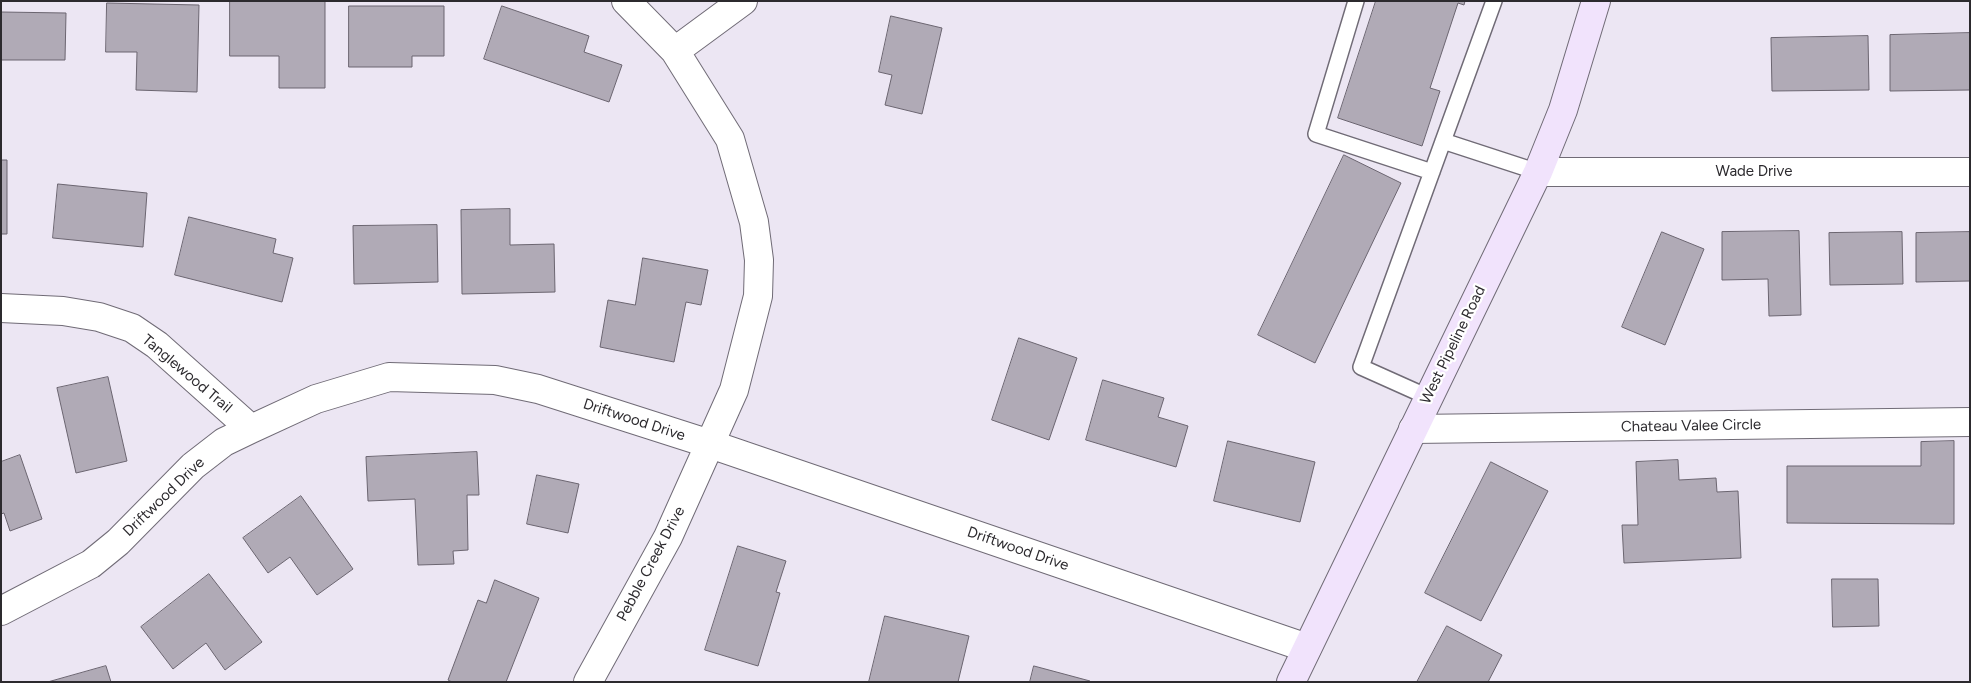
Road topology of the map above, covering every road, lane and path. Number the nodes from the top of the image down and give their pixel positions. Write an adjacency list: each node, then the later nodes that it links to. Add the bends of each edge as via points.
1 (626, 1): 6 (street, Pebble Creek Drive)
2 (743, 1): 6 (street)
3 (1356, 1): 8 (lane, via 1316,134)
4 (1494, 1): 7 (lane)
5 (1596, 1): 9 (main road, West Pipeline Road, via 1563,110)
6 (675, 51): 16 (street, Pebble Creek Drive, via 730,138 754,222 759,260 758,296 734,390)
7 (1443, 141): 8 (lane); 9 (lane)
8 (1432, 172): 12 (lane, via 1361,367)
9 (1538, 172): 10 (street, Wade Drive); 12 (main road, West Pipeline Road)
10 (1970, 172)
11 (1, 308): 14 (street, Tanglewood Trail, via 63,311 99,317 132,328 156,345)
12 (1428, 397): 15 (main road, West Pipeline Road)
13 (1970, 422): 15 (street, Chateau Valee Circle)
14 (251, 429): 16 (street, Driftwood Drive, via 316,399 389,377 495,380 538,389); 17 (street, Driftwood Drive, via 224,442 193,466 118,542 91,564)
15 (1413, 429): 18 (main road, West Pipeline Road)
16 (710, 444): 18 (street, Driftwood Drive); 19 (street, Pebble Creek Drive, via 668,537)
17 (1, 611)
18 (1307, 648): 20 (main road, West Pipeline Road)
19 (588, 682)
20 (1291, 682)

